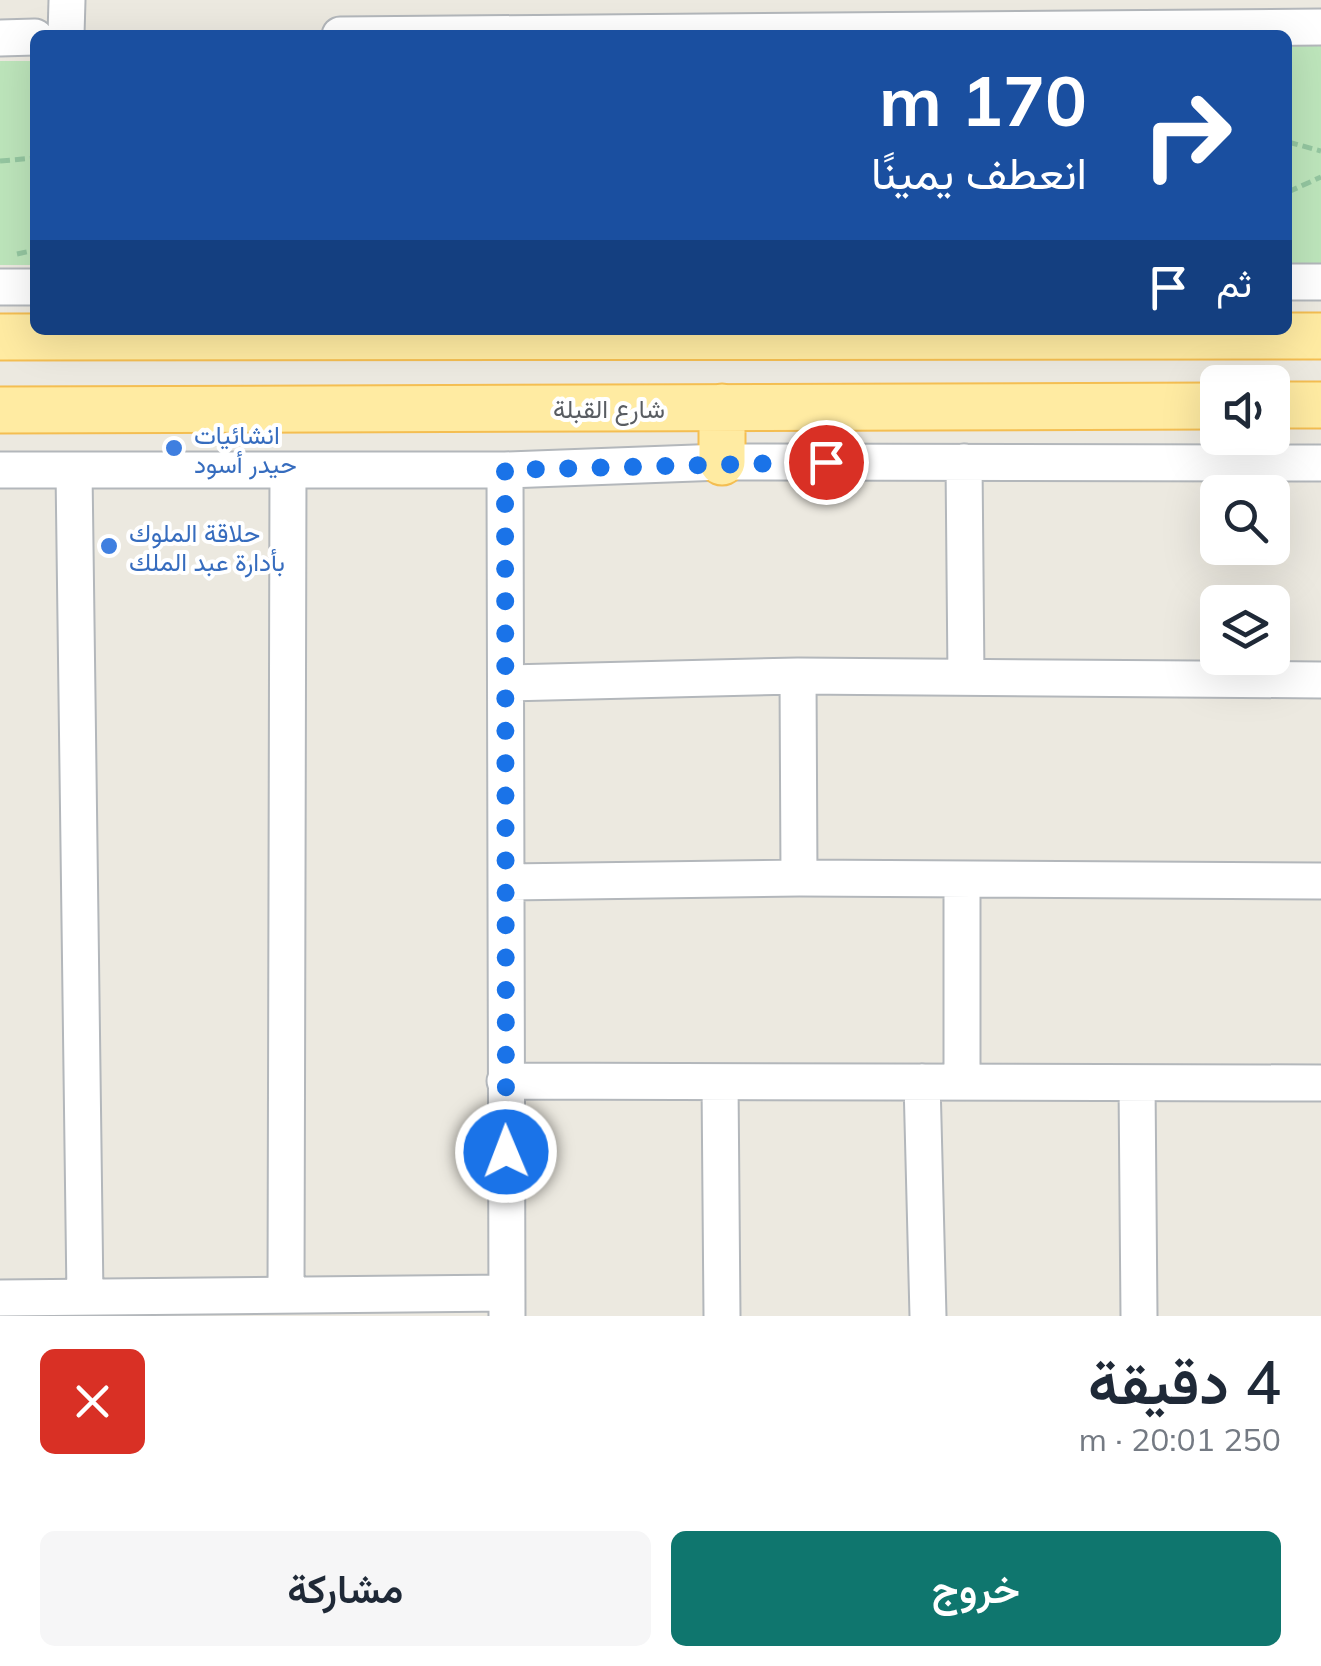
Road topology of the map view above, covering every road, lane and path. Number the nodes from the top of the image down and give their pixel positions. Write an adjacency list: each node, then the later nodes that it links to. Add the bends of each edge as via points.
1 (67, 0): 4 (street)
2 (739, 16): 3 (street); 5 (street)
3 (1321, 28)
4 (66, 30)
5 (445, 30)
6 (0, 38): 7 (street)
7 (30, 38)
8 (1292, 143): 9 (path)
9 (1321, 151)
10 (30, 158): 11 (path)
11 (0, 161)
12 (1321, 177): 13 (path)
13 (1292, 190)
14 (1292, 282): 15 (street)
15 (1321, 282)
16 (0, 287): 17 (street)
17 (30, 287)
18 (298, 335): 21 (main road)
19 (1177, 335): 20 (main road)
20 (1321, 336)
21 (0, 337)
22 (1290, 405): 23 (main road)
23 (1321, 405)
24 (1200, 406): 25 (main road, شارع القبلة)
25 (722, 408): 26 (main road, شارع القبلة); 27 (main road)
26 (0, 410)
27 (722, 462): 28 (street); 32 (street)
28 (964, 462): 29 (street); 35 (street)
29 (1321, 463)
30 (0, 470): 33 (street)
31 (288, 470): 32 (street); 33 (street); 48 (street)
32 (505, 470): 37 (street)
33 (74, 471): 49 (street)
34 (798, 676): 35 (street); 37 (street); 38 (street)
35 (966, 677): 36 (street)
36 (1321, 680)
37 (506, 684): 40 (street)
38 (799, 878): 39 (street); 40 (street)
39 (962, 880): 41 (street); 45 (street)
40 (506, 882): 42 (street)
41 (1321, 882)
42 (505, 1081): 43 (street); 51 (street)
43 (720, 1082): 44 (street); 52 (street)
44 (922, 1082): 45 (street); 53 (street)
45 (962, 1082): 46 (street)
46 (1137, 1083): 47 (street); 54 (street)
47 (1321, 1083)
48 (286, 1295): 49 (street); 51 (street)
49 (85, 1297): 50 (street)
50 (7, 1304)
51 (507, 1304)
52 (722, 1316)
53 (928, 1316)
54 (1139, 1316)

